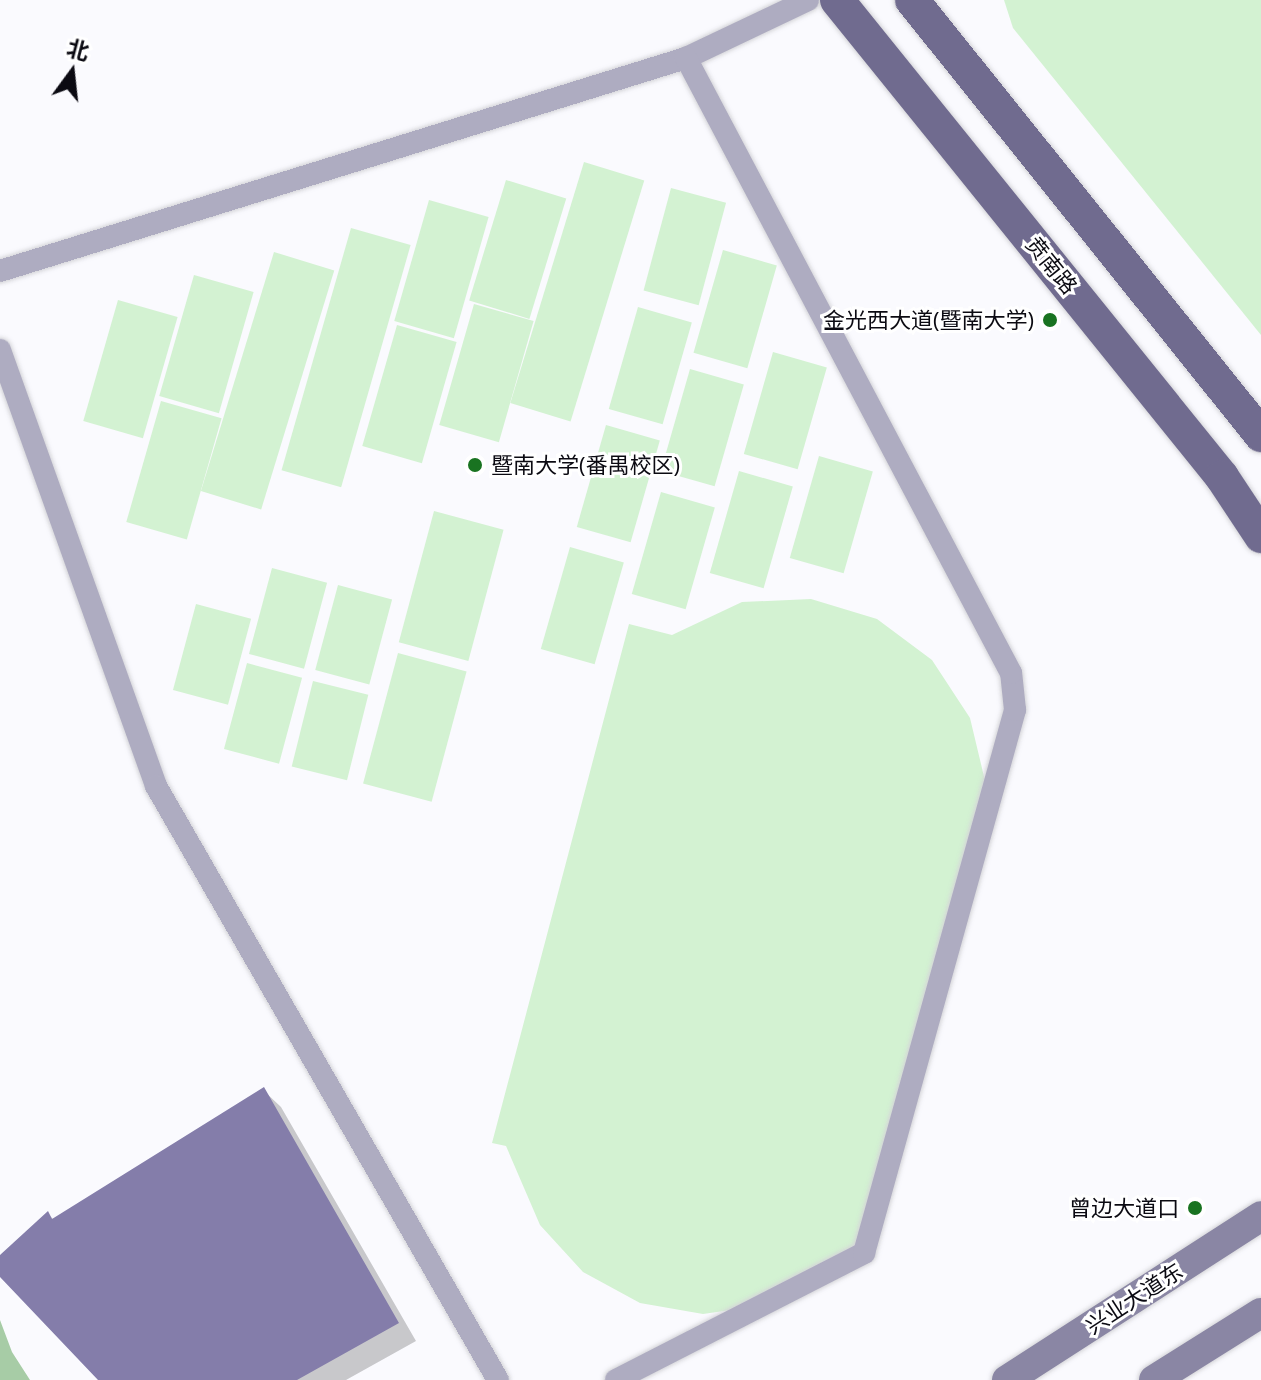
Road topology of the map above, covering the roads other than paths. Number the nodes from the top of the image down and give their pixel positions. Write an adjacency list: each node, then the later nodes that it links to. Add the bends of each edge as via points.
1 (808, 0): 4 (street)
2 (837, 0): 8 (main road, 贲南路, via 1222,477)
3 (915, 1): 7 (main road)
4 (686, 58): 5 (street); 12 (street, via 1011,673 1015,710 864,1253)
5 (0, 271)
6 (0, 350): 11 (street, via 156,786)
7 (1261, 435)
8 (1261, 536)
9 (1261, 1216): 13 (main road, 兴业大道东)
10 (1261, 1313): 14 (main road)
11 (498, 1380)
12 (616, 1380)
13 (1007, 1380)
14 (1154, 1380)

